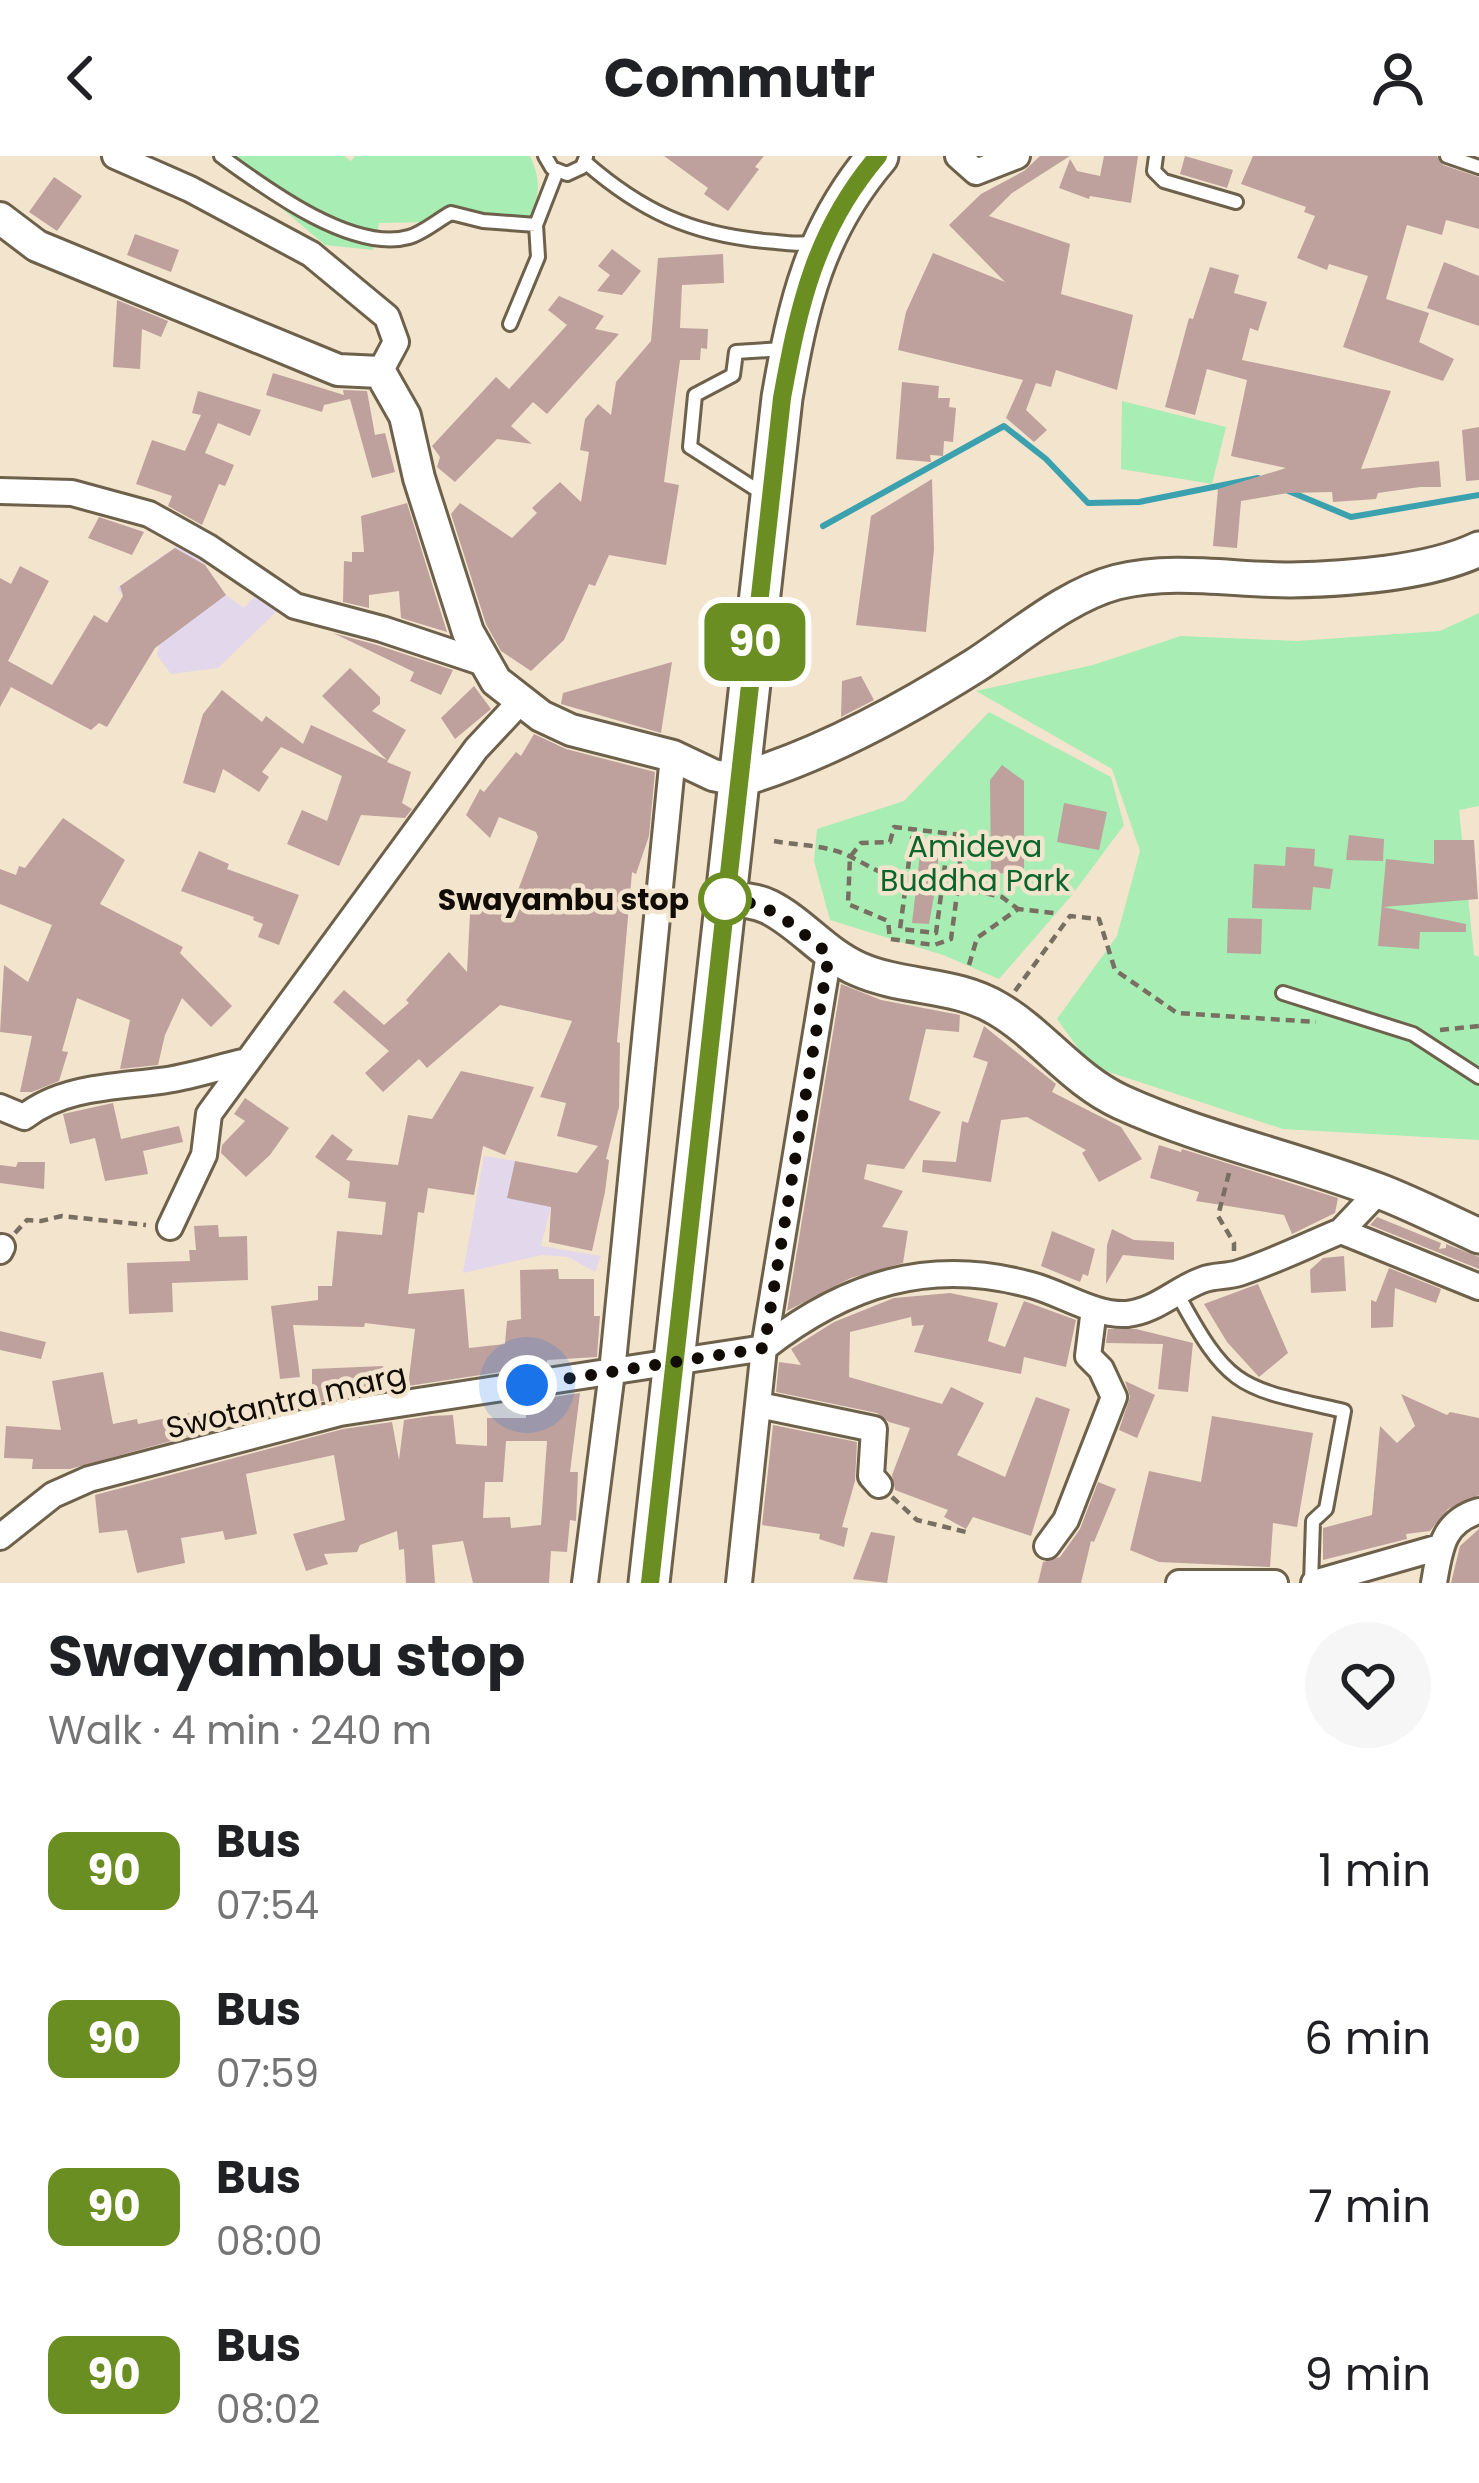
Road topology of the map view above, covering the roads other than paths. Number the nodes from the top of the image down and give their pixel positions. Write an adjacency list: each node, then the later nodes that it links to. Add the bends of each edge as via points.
1 (115, 156): 18 (street, via 311,254 387,317 396,342)
2 (221, 156): 14 (lane, via 288,202 370,237 410,237 451,213)
3 (545, 156): 11 (lane)
4 (878, 156): 15 (highway)
5 (958, 156): 6 (street, via 976,172)
6 (1017, 156)
7 (1156, 156): 12 (lane, via 1154,171 1164,181)
8 (1447, 156): 10 (lane)
9 (586, 159): 11 (lane, via 573,172); 15 (lane, via 635,198 696,230 807,244)
10 (1479, 167)
11 (556, 171): 14 (lane)
12 (1236, 202)
13 (0, 218): 18 (street, via 37,246 338,370)
14 (536, 225): 16 (lane, via 538,257)
15 (824, 235): 17 (highway)
16 (510, 324)
17 (791, 348): 19 (highway); 19 (lane, via 736,352 733,375 695,395 690,447 754,488)
18 (380, 372): 22 (street, via 405,416 460,610)
19 (772, 490): 25 (highway)
20 (0, 491): 22 (street, via 72,493 149,514 295,606)
21 (1479, 549): 25 (main road, via 1411,569 1291,580 1153,575 1113,583 877,719 786,766)
22 (484, 663): 23 (street)
23 (520, 701): 24 (street, via 571,730); 29 (street)
24 (674, 756): 25 (street); 41 (street)
25 (738, 780): 26 (highway)
26 (725, 899): 27 (main road, via 774,909); 40 (highway)
27 (829, 954): 32 (main road, via 891,982 1001,1010 1119,1101); 39 (street)
28 (1283, 994): 30 (lane, via 1413,1034)
29 (243, 1062): 31 (street, via 112,1084 40,1104 24,1117); 33 (street, via 209,1114 203,1155)
30 (1479, 1077)
31 (0, 1107)
32 (1378, 1191): 34 (street); 35 (main road)
33 (170, 1227)
34 (1341, 1231): 36 (street); 37 (street)
35 (1479, 1236)
36 (1479, 1287)
37 (1177, 1293): 38 (street, via 1126,1314); 53 (lane, via 1233,1377 1262,1393 1344,1412 1326,1509 1313,1521)
38 (1094, 1309): 39 (street, via 1033,1285 966,1271 929,1274 848,1294); 46 (street, via 1088,1356 1114,1397 1066,1520)
39 (764, 1348): 40 (street, Swotantra marg); 42 (street)
40 (676, 1364): 41 (street, Swotantra marg); 49 (highway)
41 (613, 1372): 45 (street, Swotantra marg, via 340,1413 89,1479 53,1495); 48 (street)
42 (759, 1405): 43 (street, via 874,1429 871,1476); 50 (street)
43 (879, 1485)
44 (1479, 1511): 47 (street, via 1459,1517)
45 (0, 1537)
46 (1047, 1546)
47 (1440, 1547): 53 (street); 54 (street)
48 (585, 1583)
49 (650, 1583)
50 (739, 1583)
51 (1179, 1583): 52 (street)
52 (1275, 1583)
53 (1313, 1583)
54 (1434, 1583)

